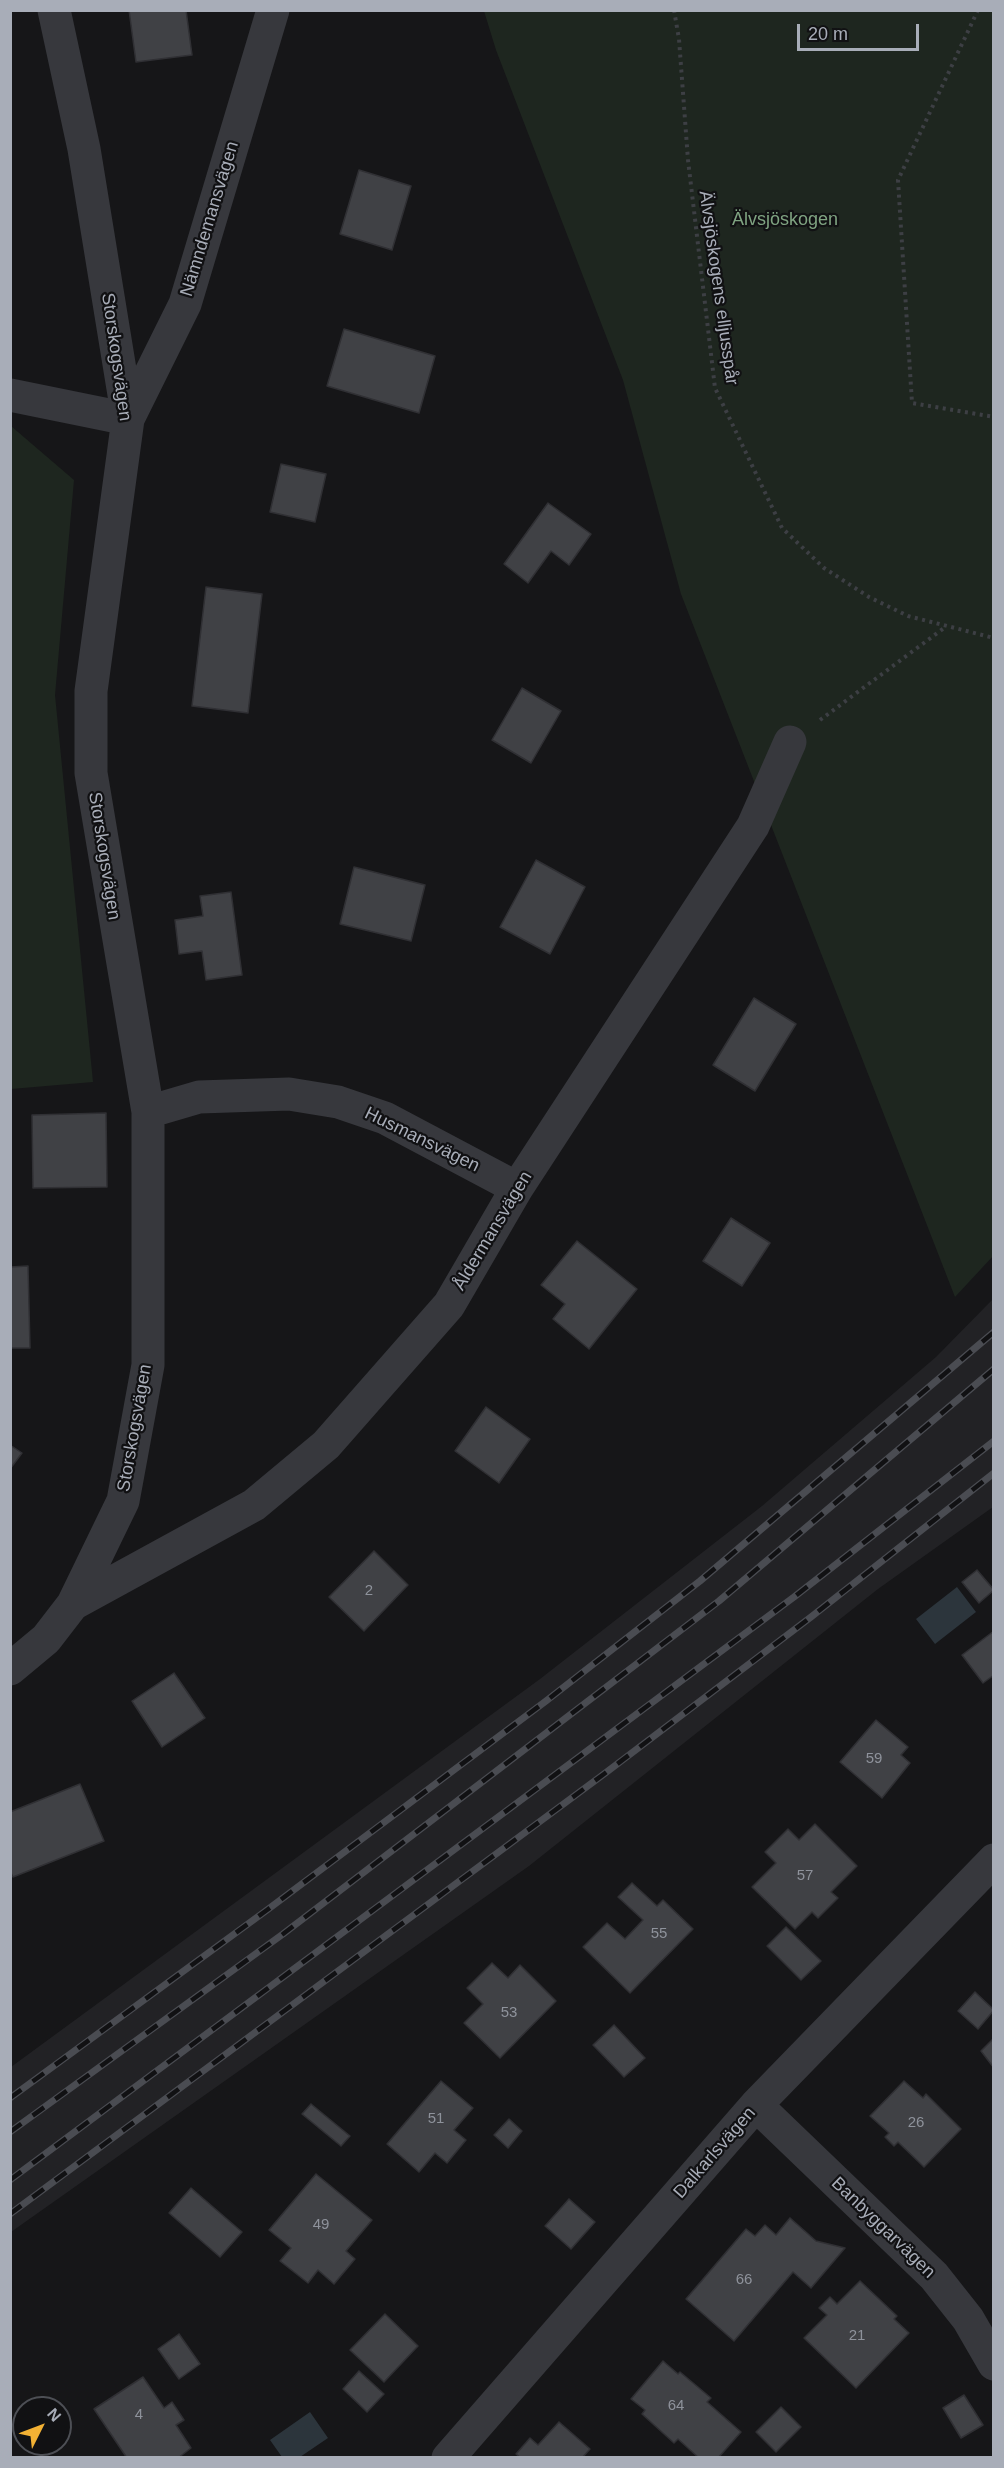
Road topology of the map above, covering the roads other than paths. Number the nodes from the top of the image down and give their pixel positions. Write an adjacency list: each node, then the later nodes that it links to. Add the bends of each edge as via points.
1 (54, 10): 4 (street, Storskogsvägen, via 84,149)
2 (273, 10): 4 (street, Nämndemansvägen, via 185,304)
3 (10, 395): 4 (street)
4 (128, 419): 6 (street, Storskogsvägen, via 91,691 91,773)
5 (790, 742): 7 (street, Åldermansvägen, via 753,826)
6 (148, 1112): 7 (street, Husmansvägen, via 200,1097 289,1094 338,1102 385,1118); 8 (street, Storskogsvägen, via 148,1365 123,1501)
7 (517, 1188): 8 (street, Åldermansvägen, via 448,1305 326,1445 254,1505)
8 (73, 1604): 9 (street, Storskogsvägen, via 46,1639)
9 (10, 1669)
10 (993, 1860): 11 (street, Dalkarlsvägen)
11 (756, 2105): 12 (street, Banbyggarvägen, via 934,2276 968,2319); 13 (street, Dalkarlsvägen)
12 (993, 2364)
13 (448, 2457)

